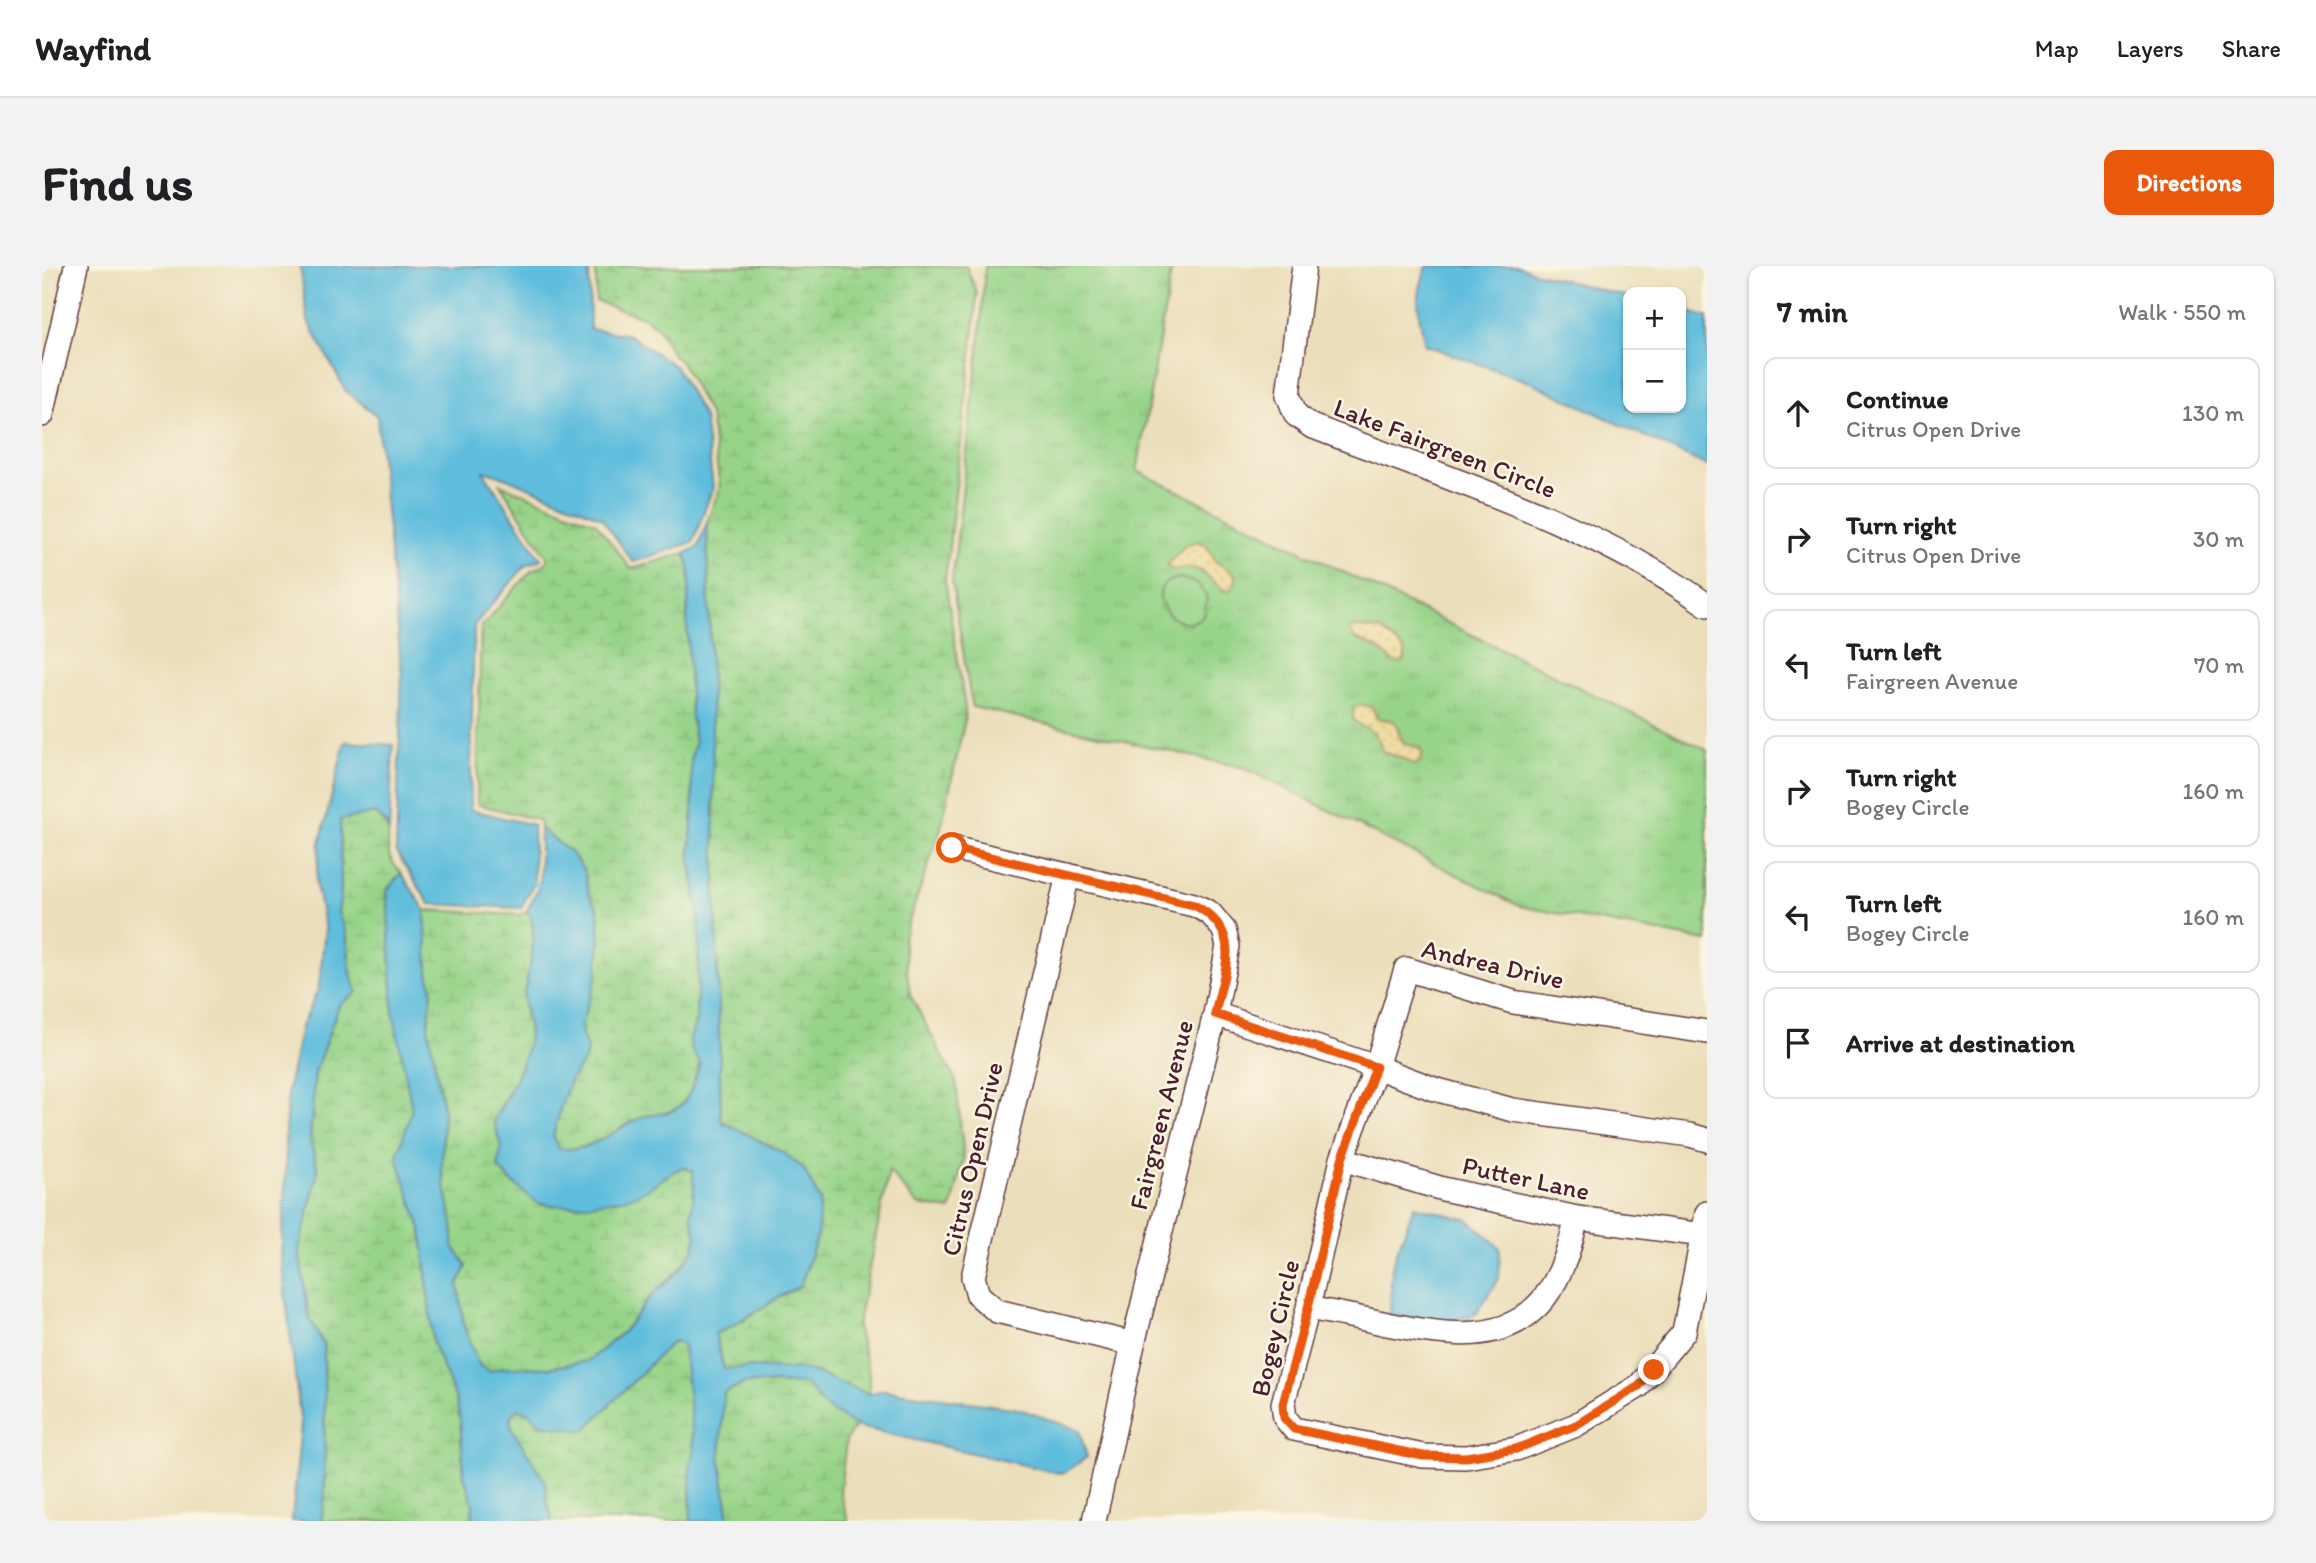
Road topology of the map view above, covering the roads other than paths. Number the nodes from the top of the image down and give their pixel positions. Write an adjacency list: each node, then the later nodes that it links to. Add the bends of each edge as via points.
1 (76, 266): 3 (street)
2 (1304, 266): 4 (street, Lake Fairgreen Circle, via 1288,395 1296,415 1311,426 1571,527)
3 (42, 415)
4 (1707, 605)
5 (952, 848): 6 (street)
6 (1068, 875): 7 (street, via 1194,905 1210,913 1224,930 1228,946); 15 (street, Citrus Open Drive, via 973,1277 978,1295 997,1311)
7 (1215, 1014): 9 (street, Fairgreen Avenue); 15 (street, Fairgreen Avenue)
8 (1707, 1032): 9 (street, Andrea Drive, via 1513,1002 1406,969)
9 (1376, 1067): 10 (street, Fairgreen Avenue, via 1434,1089 1513,1110); 11 (street, Bogey Circle)
10 (1707, 1140)
11 (1342, 1159): 12 (street, Putter Lane, via 1443,1189); 14 (street, Bogey Circle)
12 (1577, 1218): 13 (street, Putter Lane); 14 (street, via 1567,1257 1545,1297 1509,1325 1486,1333 1442,1335)
13 (1705, 1224): 14 (street, Bogey Circle, via 1684,1332 1654,1370 1639,1386 1576,1425 1516,1449 1466,1457 1423,1456 1294,1429 1284,1418 1283,1404)
14 (1308, 1308)
15 (1133, 1344): 16 (street, Fairgreen Avenue)
16 (1094, 1521)

